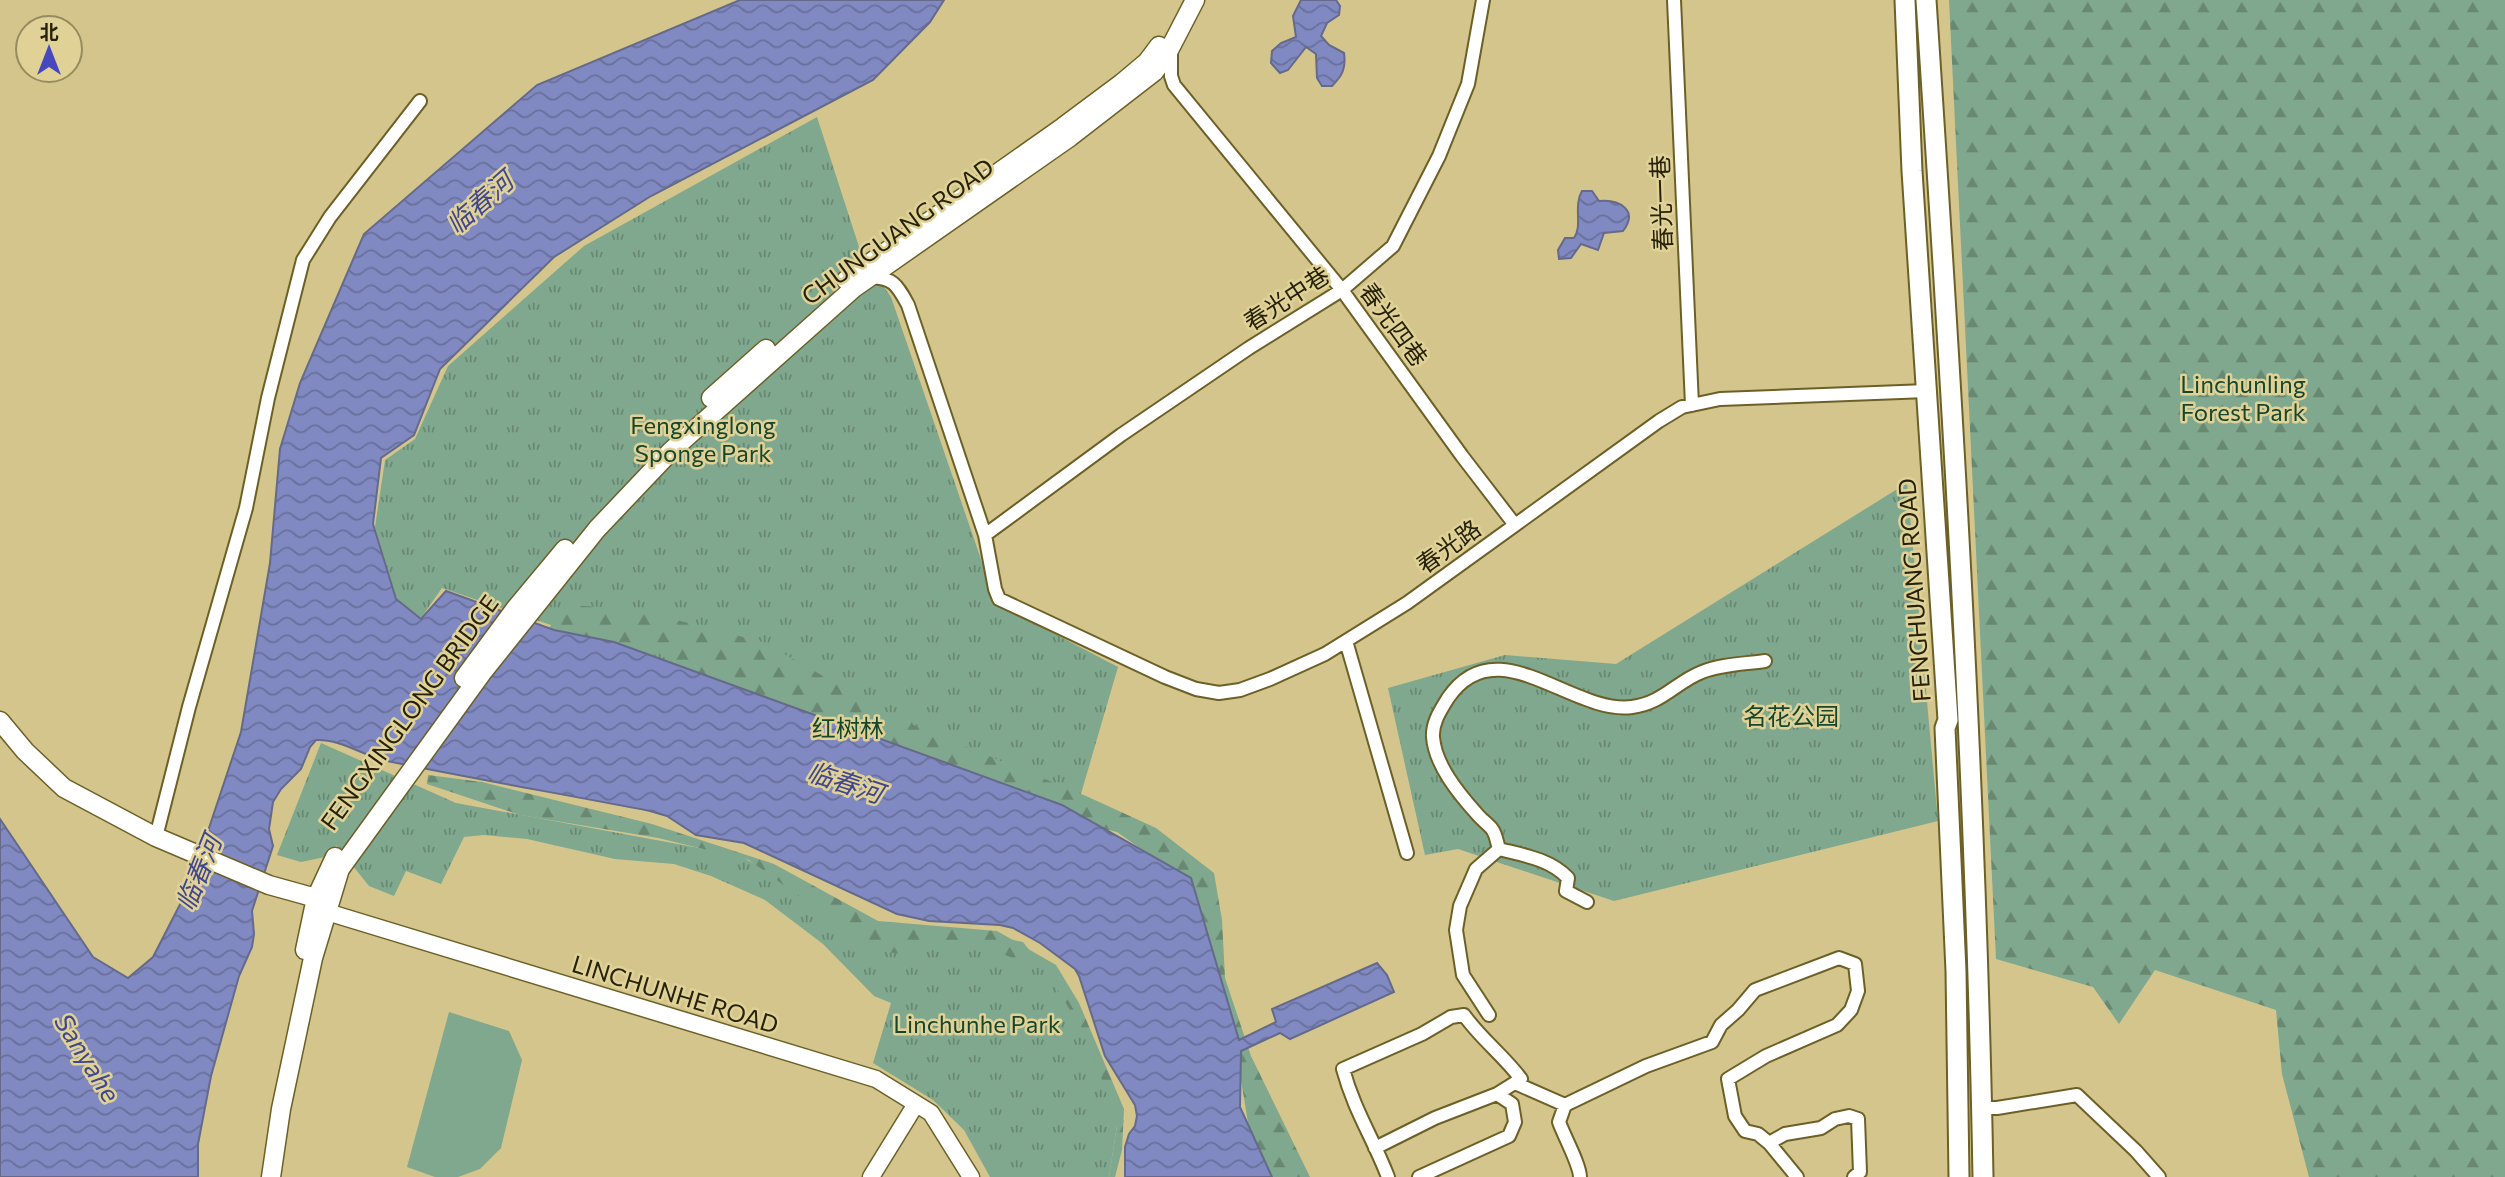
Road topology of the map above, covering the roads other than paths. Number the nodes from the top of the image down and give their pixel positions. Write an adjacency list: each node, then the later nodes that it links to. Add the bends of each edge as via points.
1 (1183, 0): 10 (main road, CHUNGUANG ROAD, via 1147,62)
2 (1195, 0): 7 (main road, CHUNGUANG ROAD)
3 (1483, 0): 11 (street, 春光中巷, via 1468,84 1439,156 1393,246)
4 (1674, 0): 13 (street, 春光一巷)
5 (1905, 0): 12 (highway, FENGHUANG ROAD)
6 (1926, 0): 26 (highway, FENGHUANG ROAD, via 1958,512)
7 (1171, 48): 9 (main road, CHUNGUANG ROAD, via 1154,72 1129,93); 11 (street, 春光四巷, via 1174,85)
8 (421, 101): 21 (street, via 330,217 303,260 246,508 190,707)
9 (869, 277): 10 (main road, CHUNGUANG ROAD); 15 (street, via 896,284 908,305)
10 (851, 284): 16 (main road, CHUNGUANG ROAD, via 694,422)
11 (1342, 290): 14 (street, 春光四巷); 15 (street, 春光中巷, via 1121,435)
12 (1927, 391): 13 (street, 春光路, via 1720,399); 27 (highway, FENGHUANG ROAD, via 1948,720)
13 (1692, 405): 14 (street, 春光路, via 1659,421)
14 (1515, 525): 17 (street, 春光路)
15 (985, 535): 17 (street, 春光路, via 999,599 1196,689 1240,690)
16 (535, 595): 25 (main road, FENGXINGLONG BRIDGE, via 335,867)
17 (1346, 641): 23 (street)
18 (1765, 661): 22 (street, via 1714,668 1652,703 1629,708 1603,706 1513,670 1471,676 1458,684 1437,715 1433,736 1449,778 1493,830)
19 (0, 720): 21 (main road, via 64,788)
20 (0, 738): 21 (main road, via 59,799 116,830)
21 (164, 844): 25 (main road, via 267,889)
22 (1499, 849): 24 (street, via 1558,867 1568,878 1566,891); 28 (street, via 1476,869 1460,906 1456,930 1463,975)
23 (1407, 853)
24 (1587, 902)
25 (319, 906): 31 (street, LINCHUNHE ROAD, via 876,1079); 36 (main road, via 273,1100); 37 (main road)
26 (1979, 970): 27 (highway); 33 (highway, FENGHUANG ROAD)
27 (1956, 971): 45 (highway, FENGHUANG ROAD)
28 (1489, 1015)
29 (1515, 1083): 30 (street); 32 (street); 35 (street, via 1521,1079 1516,1072 1464,1015 1451,1017 1343,1069 1357,1114)
30 (1497, 1094): 35 (street); 41 (street, via 1512,1104 1515,1122 1509,1136)
31 (916, 1104): 38 (street); 39 (street, LINCHUNHE ROAD, via 931,1113)
32 (1565, 1105): 34 (street, via 1646,1066 1712,1042 1721,1025 1755,990 1839,958 1855,964 1858,991 1851,1010 1837,1025 1766,1056 1728,1079 1735,1116 1745,1131); 42 (street, via 1559,1122)
33 (1982, 1108): 46 (highway, FENGHUANG ROAD); 47 (street, via 2077,1095)
34 (1769, 1143): 43 (street); 44 (street, via 1785,1134 1821,1128 1835,1119 1858,1119 1860,1172)
35 (1375, 1148): 40 (street)
36 (260, 1177)
37 (271, 1177)
38 (871, 1177)
39 (971, 1177)
40 (1388, 1177)
41 (1419, 1177)
42 (1580, 1177)
43 (1797, 1177)
44 (1854, 1177)
45 (1959, 1177)
46 (1983, 1177)
47 (2158, 1177)

